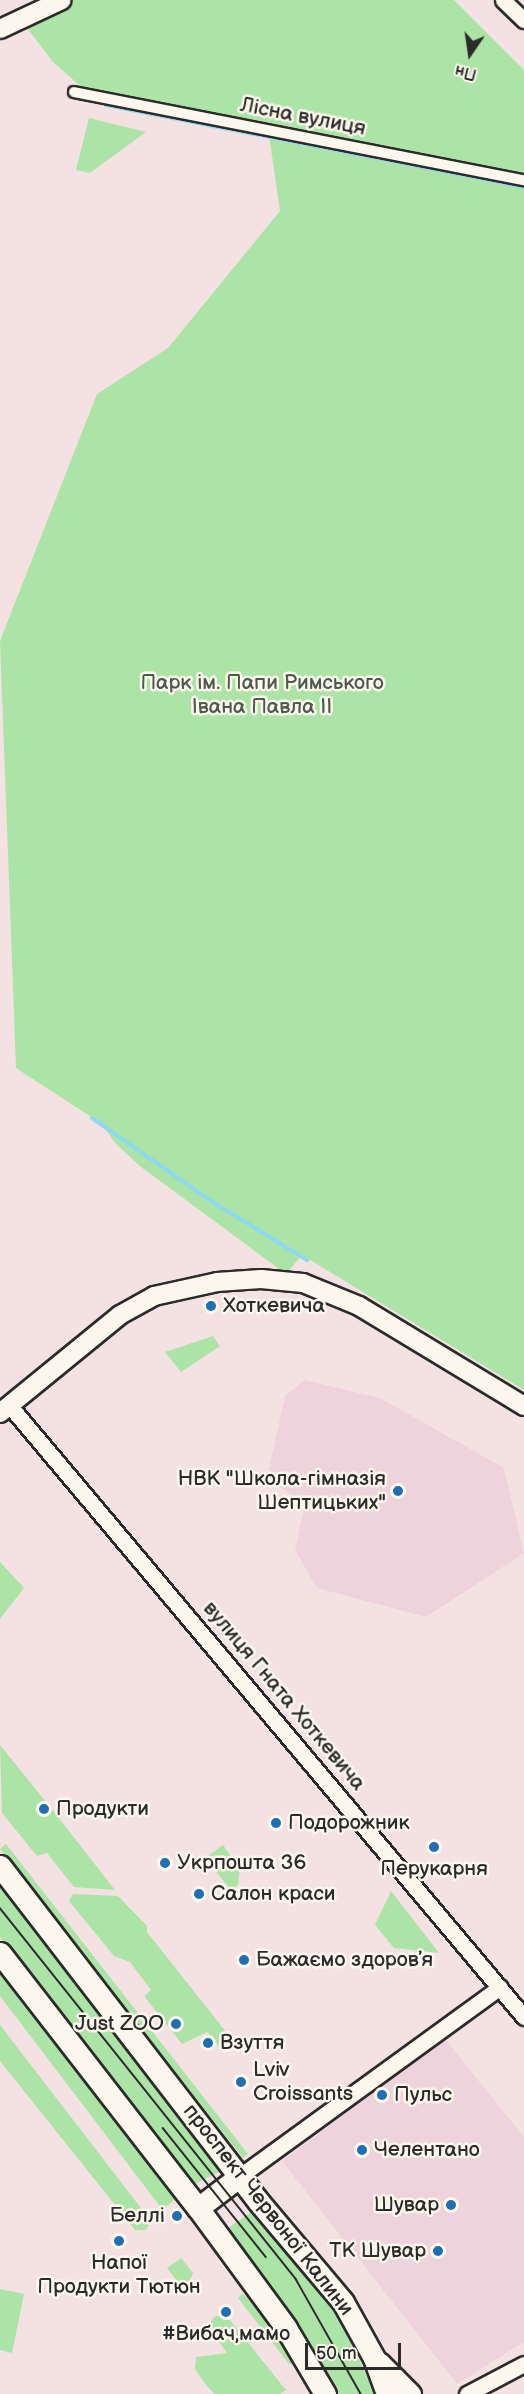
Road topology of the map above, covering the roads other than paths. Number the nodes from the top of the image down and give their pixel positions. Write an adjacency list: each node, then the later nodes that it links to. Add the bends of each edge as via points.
1 (62, 0): 4 (street)
2 (503, 0): 3 (street)
3 (524, 20)
4 (0, 29)
5 (74, 92): 6 (street, Лісна вулиця)
6 (524, 180)
7 (524, 1406): 8 (street, вулиця Гната Хоткевича, via 359,1306 303,1283 261,1279 217,1282 154,1296 120,1315)
8 (5, 1409): 11 (street, вулиця Гната Хоткевича)
9 (0, 1866): 13 (main road, проспект Червоної Калини)
10 (0, 1953): 14 (main road)
11 (500, 1987): 12 (street, вулиця Гната Хоткевича); 13 (street)
12 (524, 2017)
13 (240, 2176): 14 (main road); 15 (main road, проспект Червоної Калини, via 343,2302)
14 (198, 2208): 17 (main road, via 286,2328)
15 (374, 2358): 18 (main road, проспект Червоної Калини); 19 (main road)
16 (524, 2364): 20 (street)
17 (324, 2394)
18 (387, 2394)
19 (410, 2394)
20 (467, 2394)

